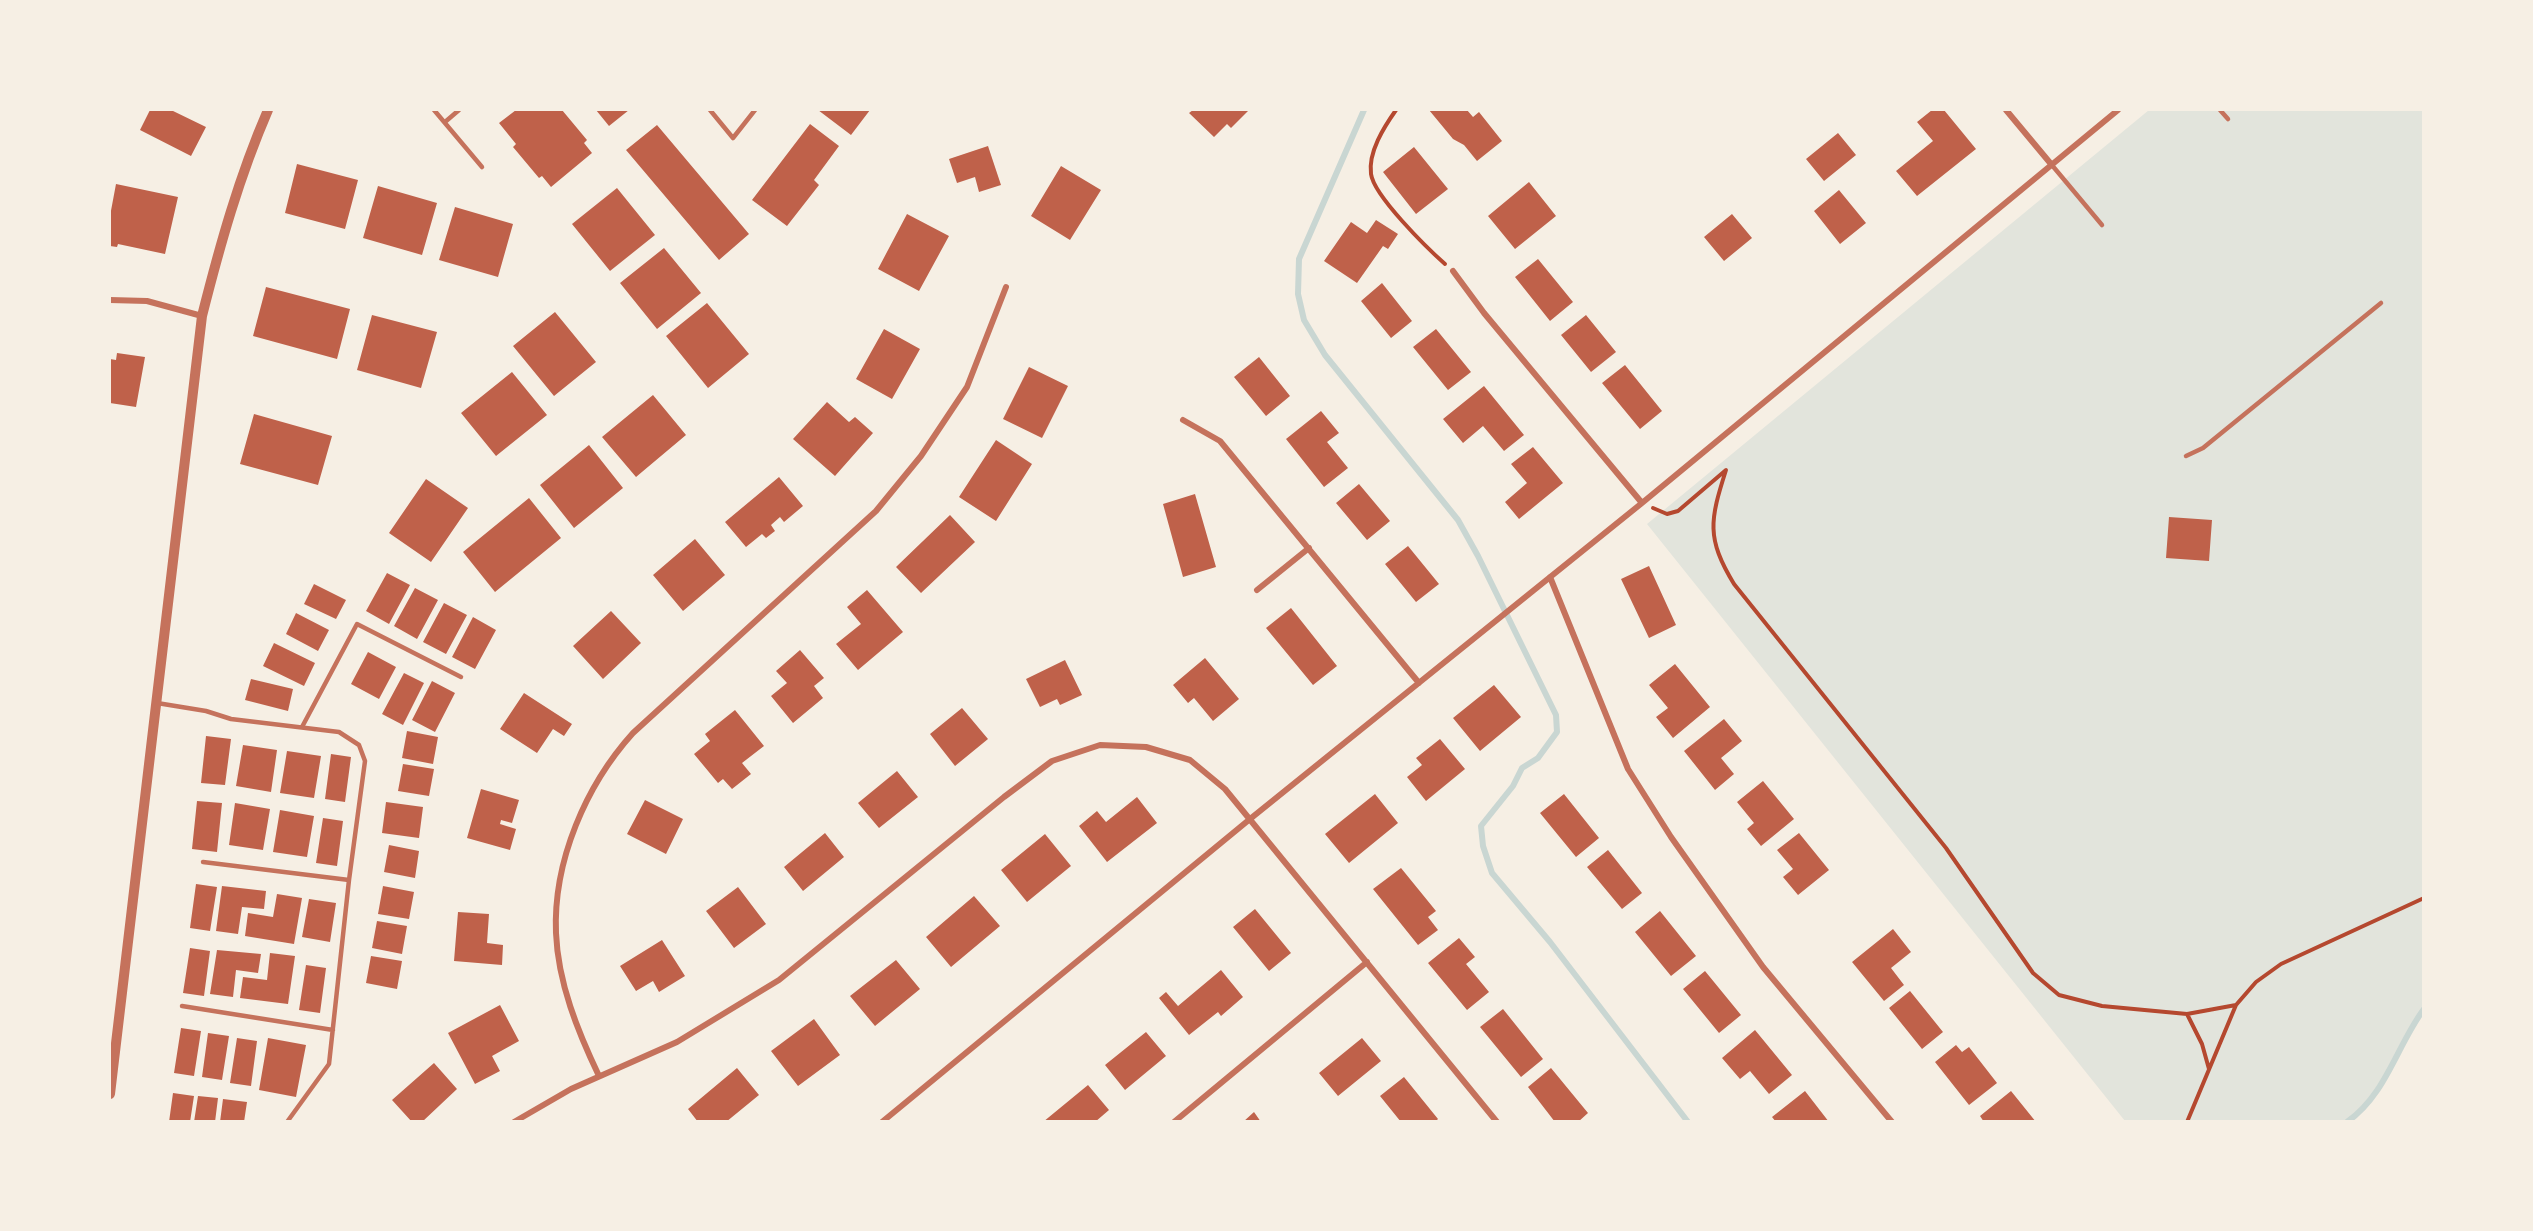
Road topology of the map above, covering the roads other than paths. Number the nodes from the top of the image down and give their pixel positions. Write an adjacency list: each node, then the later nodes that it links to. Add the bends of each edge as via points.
1 (268, 110): 18 (street, via 247,157)
2 (434, 110): 10 (lane)
3 (459, 110): 10 (lane)
4 (710, 110): 5 (lane, via 733,138)
5 (755, 110)
6 (2006, 110): 11 (street)
7 (2118, 110): 11 (street)
8 (2220, 110): 9 (lane)
9 (2228, 119)
10 (445, 122): 12 (lane)
11 (2051, 164): 13 (lane); 21 (street)
12 (482, 167)
13 (2102, 225)
14 (1453, 271): 21 (street, via 1484,314)
15 (1006, 288): 35 (street, via 967,387 921,456 876,511 649,717 611,757 591,789 565,859 556,932 578,1032)
16 (110, 300): 18 (street, via 147,301)
17 (2381, 303): 20 (lane, via 2204,448)
18 (202, 316): 27 (street)
19 (1183, 420): 22 (street, via 1220,441)
20 (2186, 456)
21 (1642, 503): 23 (street)
22 (1309, 548): 24 (street); 26 (street)
23 (1550, 577): 26 (street); 42 (street, via 1628,769 1763,967)
24 (1257, 590)
25 (461, 677): 28 (lane, via 357,624)
26 (1419, 683): 29 (street)
27 (154, 703): 28 (lane, via 231,719); 36 (street)
28 (302, 727): 31 (lane, via 339,732 358,745 365,761)
29 (1250, 819): 32 (street); 35 (street, via 1225,789 1190,760 1146,747 1100,745 1052,761 779,980 677,1042); 39 (street)
30 (203, 862): 31 (lane)
31 (349, 880): 34 (lane)
32 (1367, 962): 40 (street); 41 (street)
33 (182, 1006): 34 (lane)
34 (333, 1030): 37 (lane, via 329,1064)
35 (599, 1076): 38 (street)
36 (110, 1091)
37 (287, 1122)
38 (514, 1122)
39 (882, 1122)
40 (1174, 1122)
41 (1497, 1122)
42 (1892, 1122)

